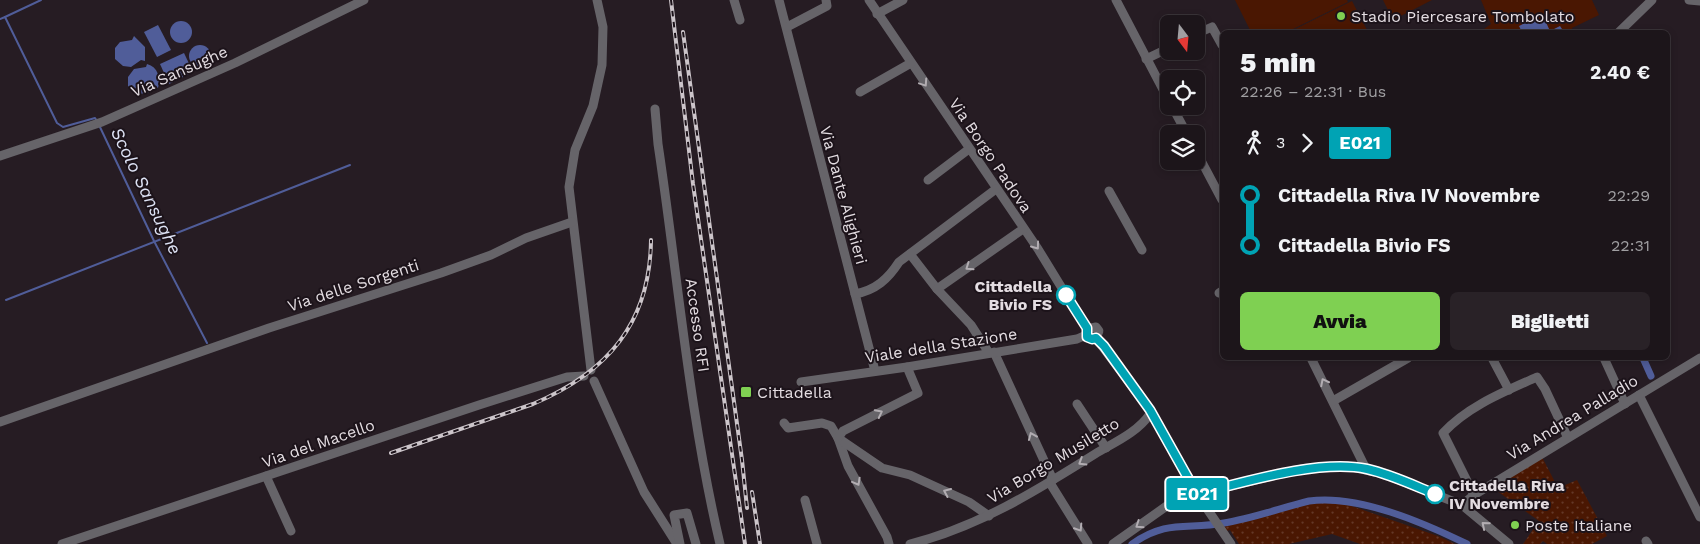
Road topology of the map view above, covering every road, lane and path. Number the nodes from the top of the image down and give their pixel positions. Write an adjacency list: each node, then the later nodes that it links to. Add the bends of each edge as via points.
1 (364, 0): 26 (street, Via Sansughe, via 235,63 99,123)
2 (597, 0): 32 (street, via 603,27 602,64 593,106 578,140 571,167)
3 (734, 0): 14 (street)
4 (779, 0): 15 (street, Via Dante Alighieri)
5 (826, 0): 15 (street, via 827,6)
6 (869, 0): 13 (street, Via Borgo Padova)
7 (903, 0): 13 (street)
8 (1116, 0): 20 (street)
9 (1652, 0): 12 (street)
10 (1689, 0): 11 (street)
11 (1700, 1)
12 (1644, 4): 17 (street)
13 (878, 14): 21 (street, Via Borgo Padova)
14 (740, 20)
15 (787, 27): 37 (street, Via Dante Alighieri)
16 (1205, 30): 18 (street, via 1212,27)
17 (1621, 30)
18 (1220, 41)
19 (1160, 52): 20 (street)
20 (1146, 59): 22 (street)
21 (911, 64): 23 (street); 25 (street, Via Borgo Padova, one-way to 25)
22 (1160, 85)
23 (860, 92)
24 (655, 109): 73 (street, Accesso RFI, via 702,454)
25 (969, 149): 28 (street); 29 (street, Via Borgo Padova)
26 (0, 156)
27 (1205, 168): 31 (street)
28 (928, 180)
29 (996, 189): 33 (street, Via Borgo Padova); 35 (street)
30 (1109, 192): 34 (street)
31 (1220, 196)
32 (572, 222): 47 (street); 55 (street, Via delle Sorgenti, via 440,273 260,330)
33 (1023, 229): 36 (street, one-way to 36); 38 (street, Via Borgo Padova, one-way to 38)
34 (1142, 250)
35 (910, 254): 36 (street); 37 (street, via 891,276 875,288)
36 (937, 289): 39 (street)
37 (855, 294): 46 (street, Via Dante Alighieri)
38 (1087, 332): 39 (street, Viale della Stazione, via 1077,339); 54 (street, Via Borgo Padova, via 1094,326 1098,329 1096,338)
39 (990, 351): 45 (street, Viale della Stazione); 62 (street, one-way to 39)
40 (1700, 358): 50 (street, Via Andrea Palladio)
41 (1312, 360): 51 (street, one-way to 41)
42 (1404, 360): 51 (street)
43 (1493, 360): 49 (street)
44 (1605, 360): 53 (street)
45 (907, 367): 46 (street, Viale della Stazione); 58 (street, one-way to 45, via 842,431 918,393)
46 (875, 371): 48 (street, Viale della Stazione)
47 (588, 373): 61 (street, Via del Macello, via 567,377); 71 (street, via 588,382 594,381 644,492)
48 (801, 382)
49 (1509, 390): 57 (street, via 1537,377); 64 (street, via 1454,421 1444,433)
50 (1639, 395): 53 (street, Via Andrea Palladio); 68 (street)
51 (1333, 400): 60 (street)
52 (1077, 404): 59 (street)
53 (1625, 404): 57 (street, Via Andrea Palladio)
54 (1148, 410): 59 (street, Via Borgo Musiletto, via 1146,420); 63 (street, Via Borgo Padova)
55 (0, 422)
56 (784, 423): 58 (street, via 788,428 831,426)
57 (1568, 436): 64 (street, Via Andrea Palladio)
58 (838, 438): 67 (street, one-way to 58, via 969,502 910,475 882,468); 75 (street, one-way to 75, via 848,466)
59 (1106, 448): 62 (street, Via Borgo Musiletto, one-way to 62)
60 (1366, 469): 63 (street, via 1346,466 1302,469); 66 (street)
61 (266, 476): 69 (street); 70 (street, Via del Macello)
62 (1051, 482): 67 (street, Via Borgo Musiletto); 77 (street, one-way to 77)
63 (1197, 494): 78 (street, one-way to 78, via 1168,505); 79 (street, Via Borgo Padova)
64 (1474, 495): 66 (street, Via Andrea Palladio)
65 (805, 500): 74 (street)
66 (1462, 505): 80 (street, one-way to 66)
67 (989, 516): 76 (street, Via Borgo Musiletto)
68 (1700, 517)
69 (291, 531)
70 (62, 544)
71 (679, 544): 72 (street, via 674,516 687,513)
72 (696, 544)
73 (720, 544)
74 (817, 544)
75 (889, 544)
76 (910, 544)
77 (1088, 544)
78 (1113, 544)
79 (1231, 544)
80 (1509, 544)

